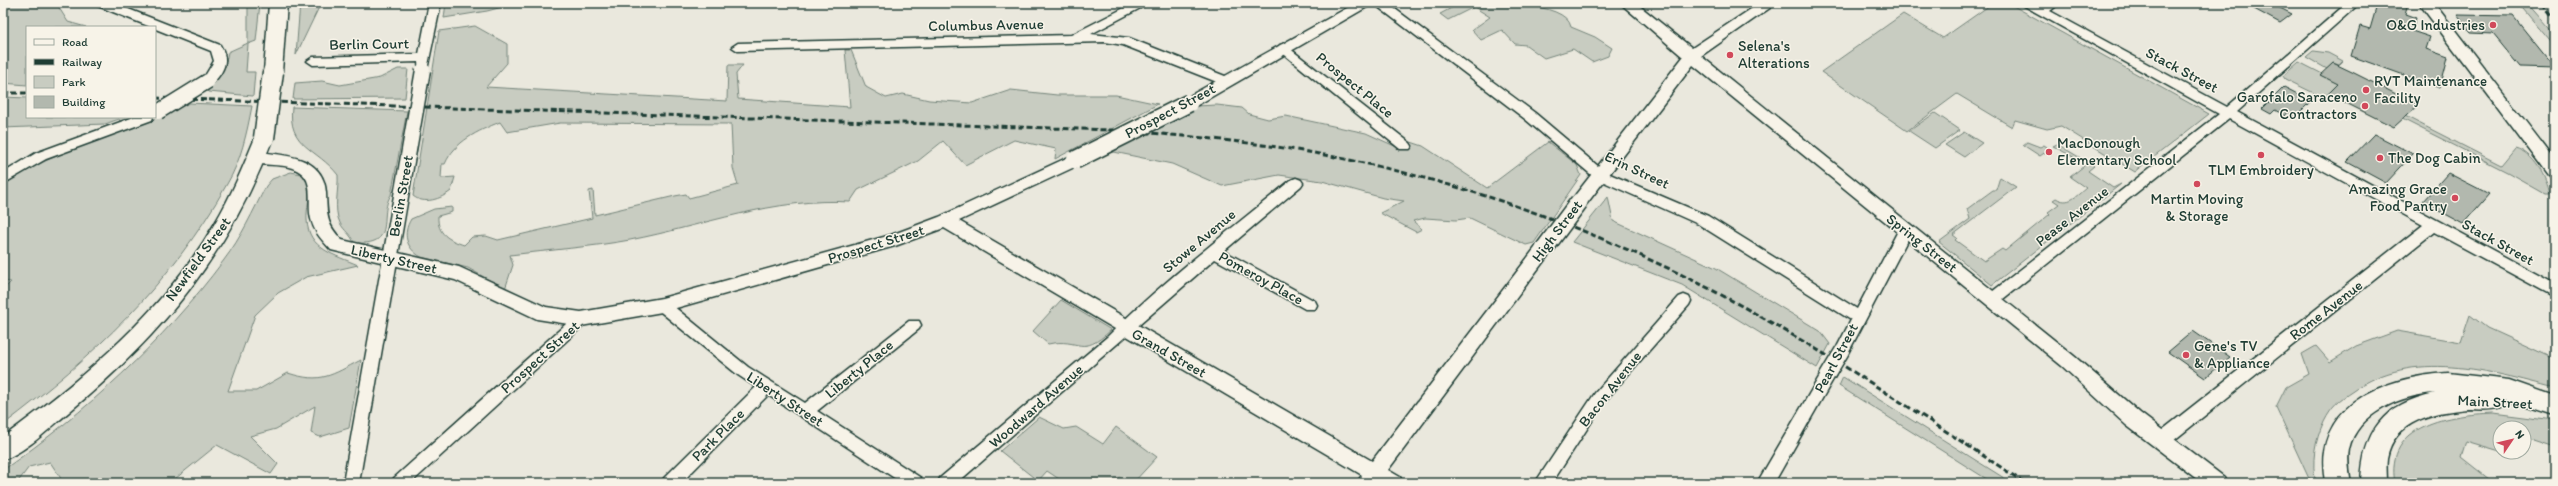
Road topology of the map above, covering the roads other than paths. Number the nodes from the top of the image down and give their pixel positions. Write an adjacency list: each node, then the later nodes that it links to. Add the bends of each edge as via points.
1 (102, 3): 21 (street, bridge, via 216,48 220,63 208,81)
2 (278, 3): 25 (main road, Newfield Street, bridge, via 273,72 264,138)
3 (436, 3): 19 (street, Berlin Street)
4 (1144, 3): 14 (street)
5 (1367, 3): 16 (street, Prospect Street)
6 (1379, 3): 27 (street, Erin Street, via 1530,116)
7 (1627, 3): 17 (street, Spring Street)
8 (1770, 3): 17 (street, High Street)
9 (2025, 3): 13 (street, Stack Street)
10 (2054, 3): 13 (street)
11 (2354, 3): 22 (street, Pease Avenue)
12 (2426, 3): 26 (street)
13 (2041, 12): 22 (street, Stack Street)
14 (1072, 39): 15 (street, Columbus Avenue); 20 (street, Columbus Avenue, via 1105,38 1124,41)
15 (738, 47)
16 (1284, 48): 20 (street, Prospect Street); 24 (street, Prospect Place)
17 (1692, 57): 27 (street, High Street); 32 (street, Spring Street)
18 (312, 61): 19 (street, Berlin Court)
19 (424, 64): 34 (street, Berlin Street, bridge)
20 (1226, 81): 30 (street, Prospect Street, bridge, via 1189,103 1075,160)
21 (156, 112)
22 (2227, 112): 31 (street, Stack Street); 36 (street, Pease Avenue)
23 (142, 118): 28 (street, via 41,156)
24 (1405, 146)
25 (257, 158): 34 (street, Liberty Street, via 289,160 310,170 317,179 319,218 321,229 327,239 352,250); 48 (main road, Newfield Street, via 241,197 219,235 167,303 89,381)
26 (2555, 172)
27 (1600, 174): 40 (street, Erin Street, via 1703,220); 49 (street, High Street, bridge)
28 (3, 179)
29 (1296, 183): 33 (street, Stowe Avenue)
30 (945, 221): 38 (street, Prospect Street, via 888,242); 43 (street, Grand Street)
31 (2433, 225): 35 (street, Stack Street); 47 (street, Rome Avenue)
32 (1906, 231): 36 (street, Spring Street); 40 (street, Pearl Street)
33 (1213, 252): 39 (street, Pomeroy Place); 43 (street, Stowe Avenue)
34 (390, 258): 41 (street, Liberty Street, via 459,274 543,314); 50 (street, Berlin Street)
35 (2555, 292)
36 (1993, 300): 47 (street, Spring Street, via 2068,361 2128,415)
37 (1684, 301): 56 (street, Bacon Avenue, via 1600,397)
38 (662, 305): 41 (street, Prospect Street); 44 (street, Liberty Street)
39 (1310, 305)
40 (1858, 317): 57 (street, Pearl Street, bridge, via 1842,351)
41 (581, 319): 51 (street, Prospect Street)
42 (914, 325): 46 (street, Liberty Place)
43 (1125, 327): 49 (street, Grand Street); 54 (street, Woodward Avenue)
44 (766, 387): 46 (street, Liberty Street); 52 (street, Park Place)
45 (2551, 405): 59 (highway, Main Street, via 2513,391 2465,384 2427,384 2392,392 2365,406 2344,431 2336,451); 60 (highway, Main Street, via 2464,399 2436,402 2409,412 2389,428 2378,444 2374,459)
46 (805, 412): 53 (street, Liberty Street)
47 (2162, 440): 58 (street, Spring Street)
48 (3, 450)
49 (1371, 478): 55 (street, Grand Street)
50 (351, 483)
51 (400, 483)
52 (670, 483)
53 (915, 483)
54 (946, 483)
55 (1393, 483)
56 (1543, 483)
57 (1766, 483)
58 (2217, 483)
59 (2338, 483)
60 (2374, 483)

